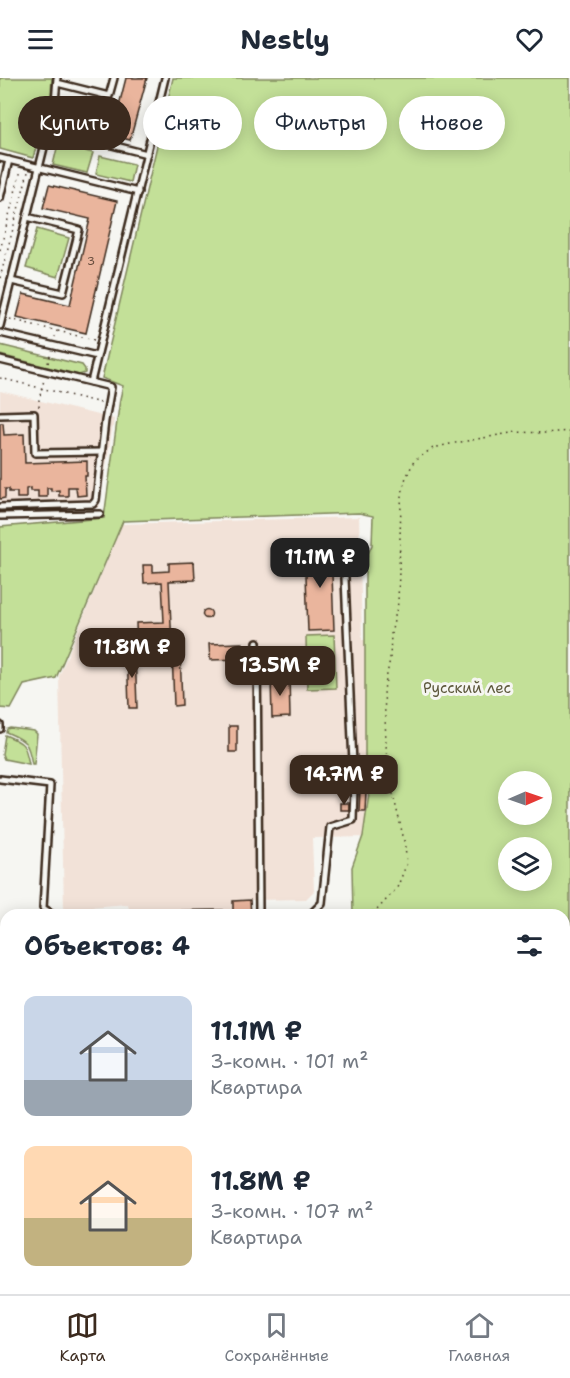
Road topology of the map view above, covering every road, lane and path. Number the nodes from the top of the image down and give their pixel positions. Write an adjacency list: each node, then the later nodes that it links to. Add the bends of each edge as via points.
1 (114, 78): 3 (lane, via 109,96)
2 (165, 78): 7 (lane)
3 (57, 81): 4 (lane)
4 (56, 96)
5 (44, 150): 12 (lane)
6 (131, 150): 7 (lane)
7 (147, 154): 17 (lane)
8 (0, 158): 9 (lane)
9 (9, 160): 10 (lane); 18 (lane)
10 (22, 164): 11 (lane); 13 (path)
11 (29, 166): 12 (lane); 14 (path)
12 (39, 168): 17 (lane); 23 (lane)
13 (19, 177): 14 (path); 15 (path)
14 (26, 178): 16 (path)
15 (17, 183): 16 (path); 19 (path)
16 (24, 184): 20 (path)
17 (138, 192): 35 (lane)
18 (0, 198)
19 (11, 206): 20 (path); 21 (path)
20 (18, 208): 22 (path)
21 (10, 213): 22 (path); 24 (path)
22 (16, 214): 25 (path)
23 (27, 217): 30 (lane); 30 (lane, via 79,231 77,241 63,293)
24 (3, 236): 25 (path); 26 (path)
25 (10, 238): 28 (path)
26 (0, 249)
27 (0, 255): 28 (path)
28 (6, 256): 29 (path)
29 (0, 277)
30 (11, 280): 31 (lane)
31 (2, 317): 32 (lane); 33 (path)
32 (0, 326)
33 (57, 331): 35 (path); 36 (path)
34 (0, 333): 36 (lane)
35 (100, 342): 37 (lane)
36 (53, 346): 37 (lane); 39 (path)
37 (97, 356): 41 (lane)
38 (0, 360): 39 (lane)
39 (46, 371): 41 (lane); 42 (path)
40 (0, 378): 42 (path)
41 (91, 382): 47 (lane, via 111,387)
42 (42, 388): 43 (path, via 102,404); 44 (path)
43 (101, 410)
44 (39, 411)
45 (0, 415): 47 (lane, via 34,414 35,453)
46 (570, 431): 57 (path, via 516,432 433,448 414,461 404,483 398,603 384,690 387,769 407,863 397,888)
47 (102, 452): 48 (lane, via 93,504)
48 (0, 507)
49 (100, 514): 50 (lane)
50 (0, 516)
51 (344, 555): 56 (lane, via 353,820 330,827 322,903)
52 (256, 642): 55 (lane)
53 (0, 778): 54 (lane, via 50,785)
54 (45, 909)
55 (259, 909)
56 (316, 909)
57 (378, 909)

